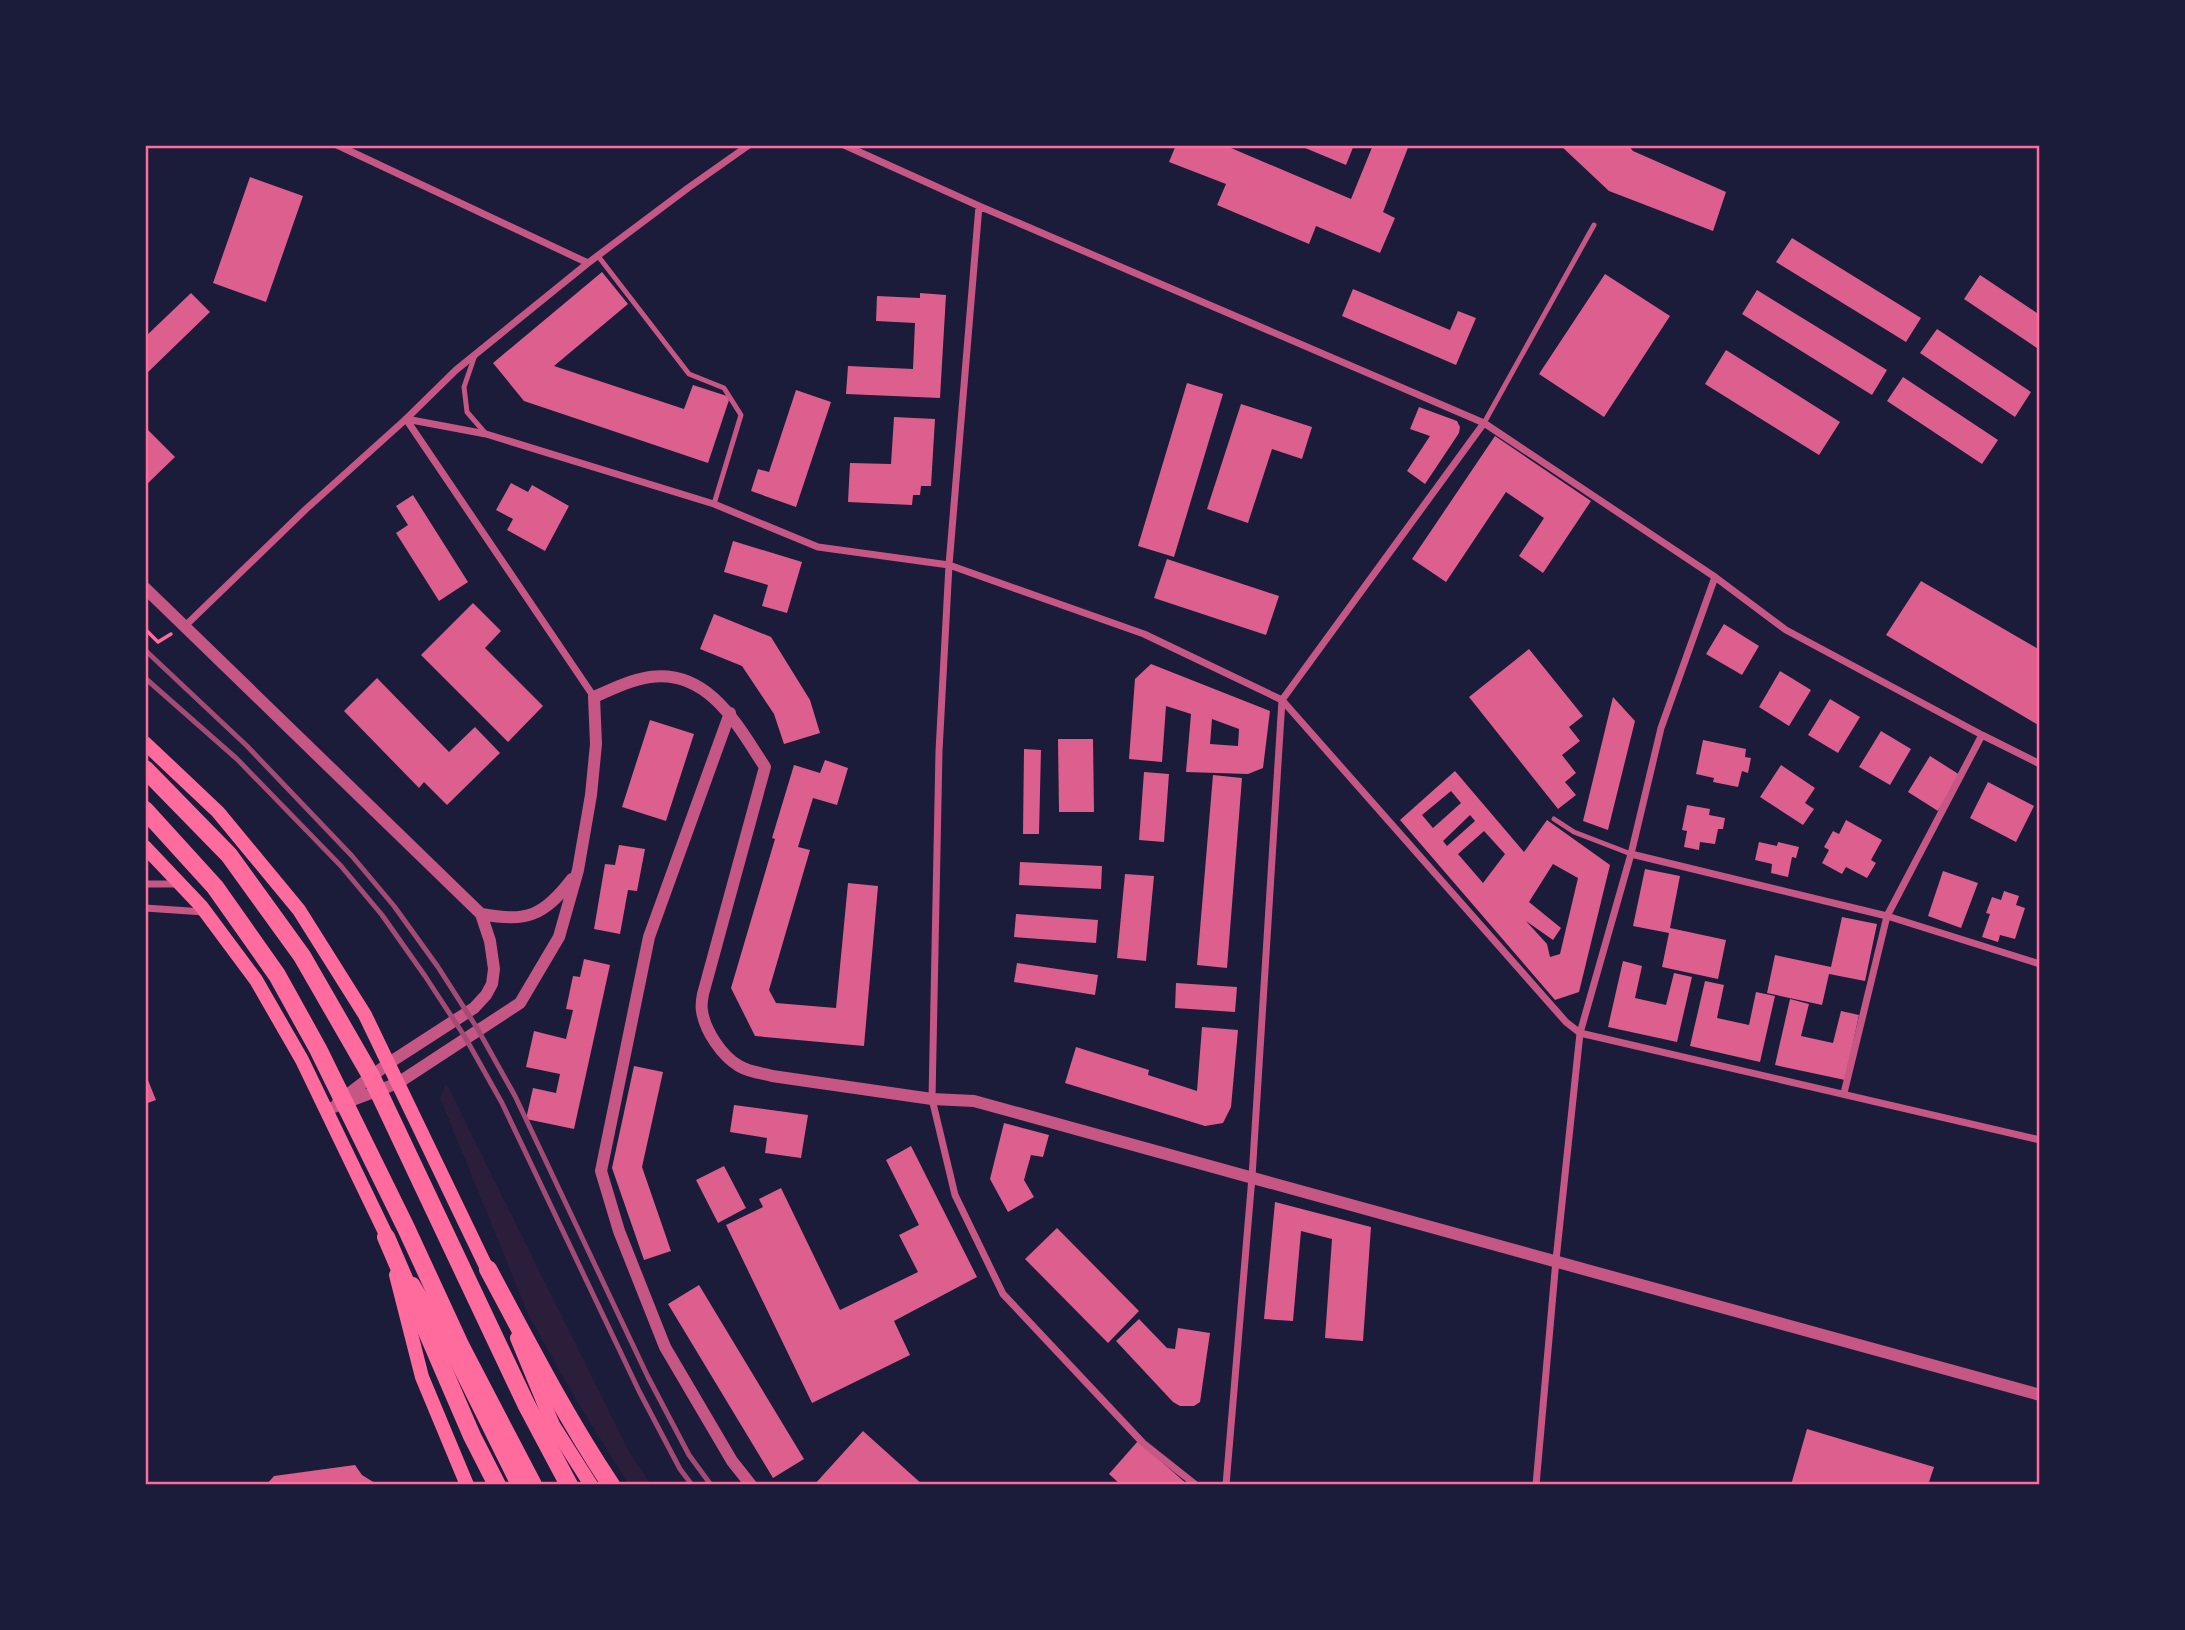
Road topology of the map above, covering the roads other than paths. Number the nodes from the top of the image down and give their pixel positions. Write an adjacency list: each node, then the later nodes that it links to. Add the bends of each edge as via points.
1 (337, 145): 7 (street)
2 (749, 145): 6 (street)
3 (844, 145): 4 (street)
4 (979, 206): 10 (street); 13 (street)
5 (1594, 225): 10 (lane)
6 (598, 256): 7 (street); 12 (lane, via 689,374 724,388 741,415)
7 (588, 264): 8 (street)
8 (475, 355): 9 (street); 11 (lane, via 464,387 467,412)
9 (406, 419): 11 (street); 16 (street); 17 (street)
10 (1484, 423): 14 (street); 18 (street)
11 (486, 434): 12 (street)
12 (714, 504): 13 (street, via 818,547)
13 (949, 565): 18 (street, via 1144,634); 40 (street, via 939,751)
14 (1716, 577): 20 (street, via 1786,630); 27 (street, via 1661,728)
15 (145, 588): 16 (street)
16 (185, 626): 33 (street)
17 (594, 697): 19 (street, via 648,677 670,677 704,690); 28 (street, via 596,744)
18 (1282, 701): 36 (street); 43 (street)
19 (730, 713): 40 (street, via 765,767 703,994 707,1027 724,1053 751,1071); 55 (street, via 649,937 601,1171 619,1231 665,1347)
20 (1982, 735): 22 (street); 34 (street)
21 (145, 743): 37 (main road, via 218,812 299,909 365,1014)
22 (2040, 764)
23 (145, 769): 52 (highway, via 229,855 302,956 371,1076)
24 (145, 810): 51 (highway, via 215,887 277,975 318,1048 461,1347)
25 (1554, 819): 27 (lane, via 1574,832)
26 (147, 853): 30 (main road)
27 (1631, 854): 34 (street); 36 (street)
28 (578, 870): 33 (street, via 551,903 535,914 517,918); 38 (street, via 559,937 520,1003)
29 (145, 884): 30 (street)
30 (181, 884): 32 (main road)
31 (145, 908): 32 (street)
32 (206, 912): 41 (main road, via 256,980)
33 (481, 914): 37 (street, via 494,969 486,995 474,1008)
34 (1887, 916): 35 (street); 39 (street)
35 (2040, 964)
36 (1580, 1033): 39 (street); 45 (street)
37 (389, 1063): 38 (main road); 41 (street)
38 (398, 1083): 41 (street); 46 (main road)
39 (1844, 1093): 42 (street)
40 (932, 1099): 43 (street, via 974,1101); 56 (street, via 955,1195 1003,1294 1143,1443)
41 (326, 1110): 44 (main road)
42 (2040, 1140)
43 (1252, 1177): 45 (street); 57 (street)
44 (386, 1237): 48 (main road, via 422,1377); 49 (highway); 50 (main road, via 444,1338)
45 (1556, 1260): 47 (street); 58 (street)
46 (488, 1269): 53 (main road, via 553,1424); 54 (highway)
47 (2040, 1395)
48 (467, 1485)
49 (497, 1485)
50 (518, 1485)
51 (533, 1485)
52 (569, 1485)
53 (591, 1485)
54 (611, 1485)
55 (751, 1485)
56 (1196, 1485)
57 (1226, 1485)
58 (1536, 1485)

